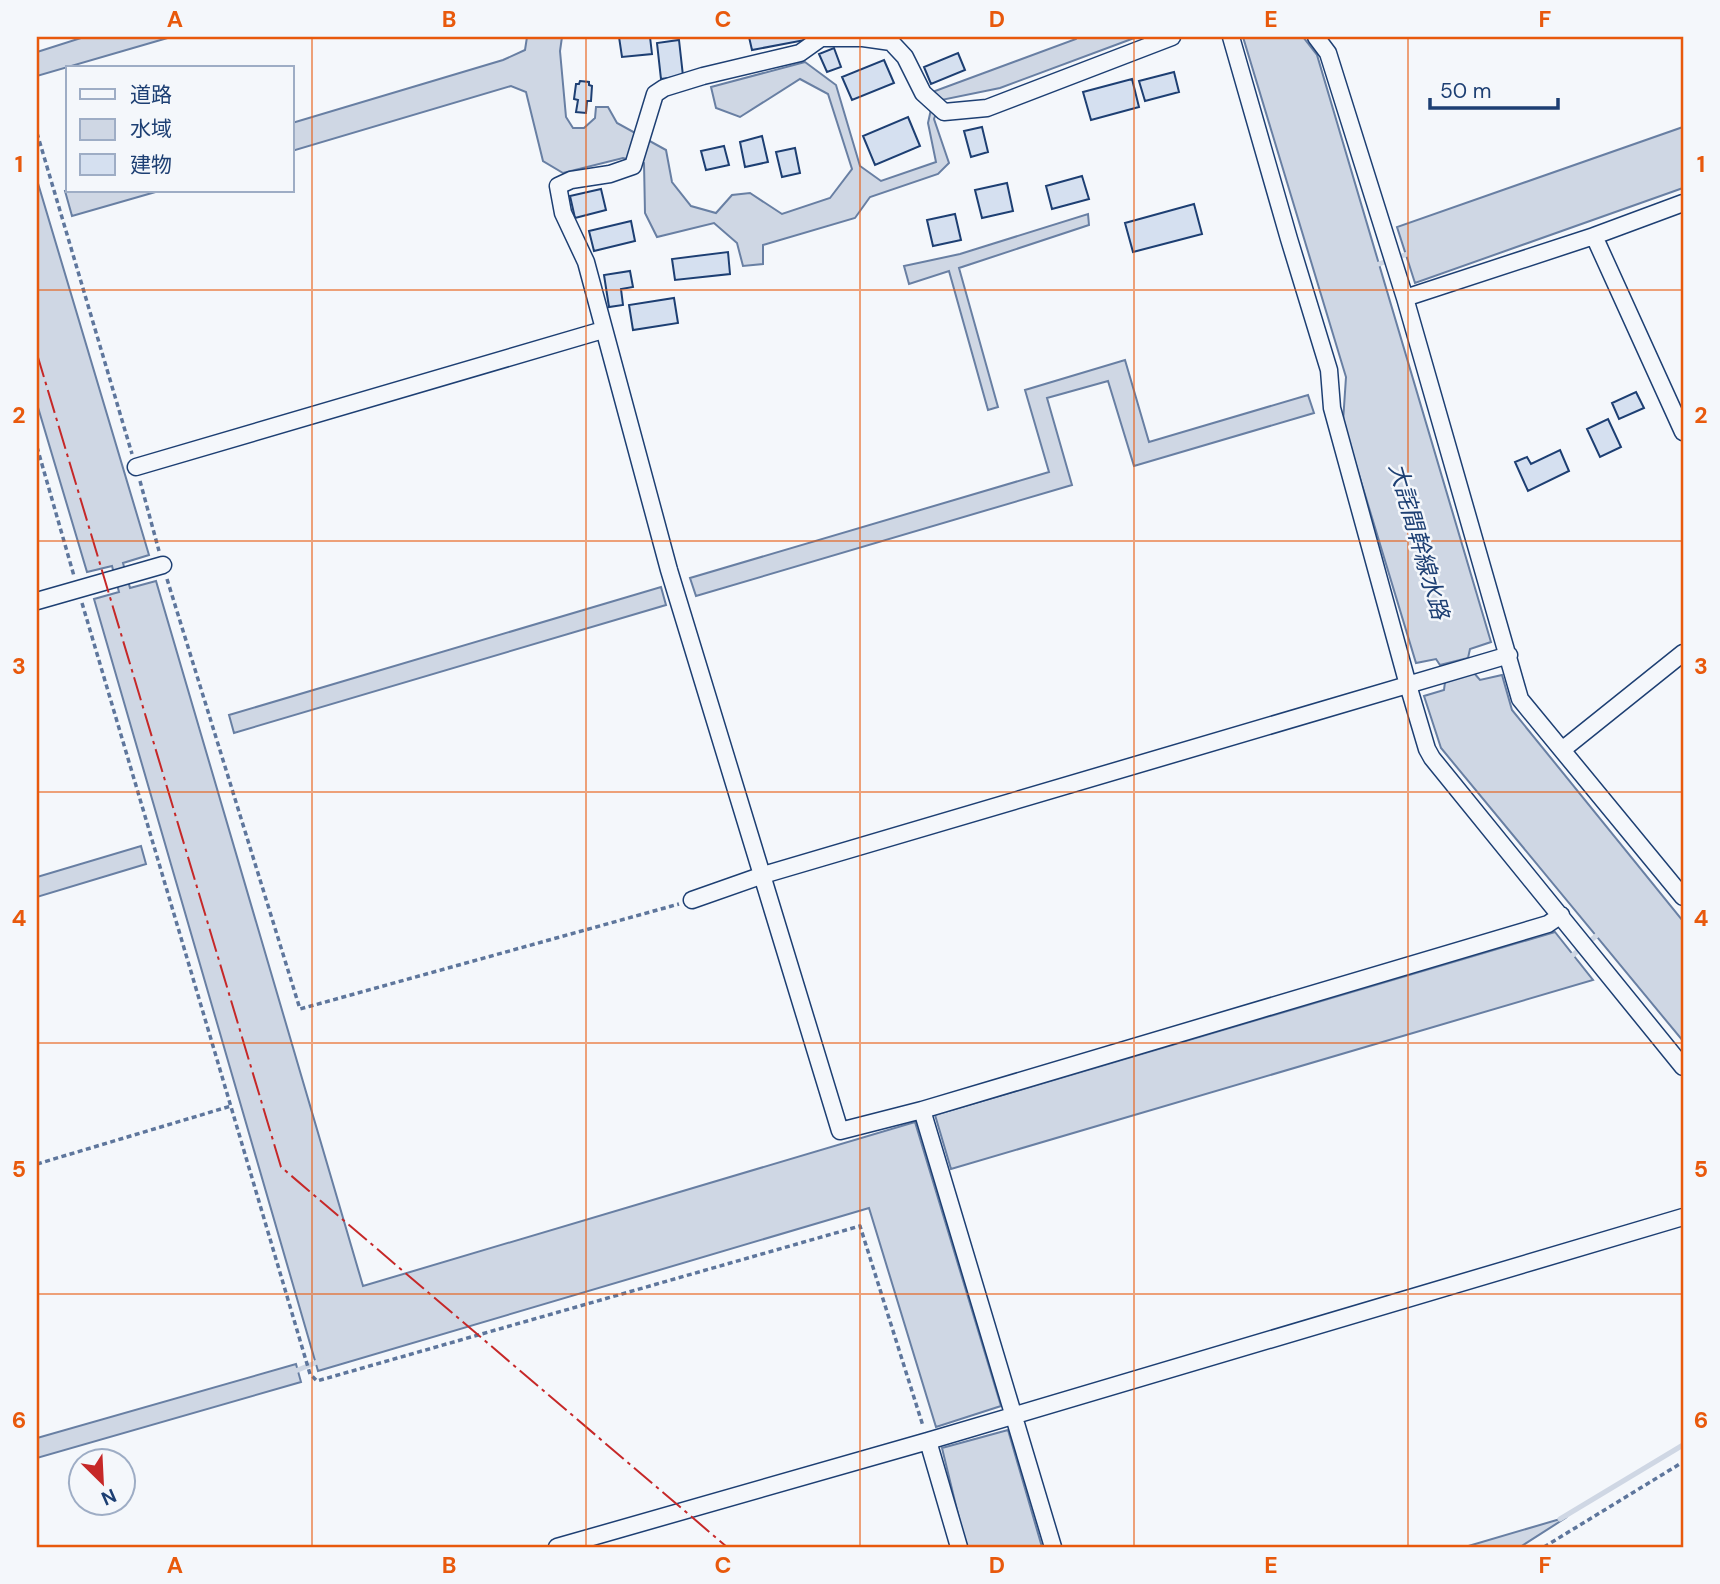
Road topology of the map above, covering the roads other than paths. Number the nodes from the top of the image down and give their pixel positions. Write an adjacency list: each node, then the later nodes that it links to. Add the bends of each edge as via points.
1 (821, 37): 2 (street, via 891,42 905,57 923,93 944,112 988,108); 8 (street, via 800,53 664,88 655,94 633,166 558,186 563,213 586,262)
2 (1171, 37)
3 (1231, 37): 15 (street, via 1329,370 1332,408)
4 (1316, 37): 7 (street, via 1328,53)
5 (1683, 203): 6 (street)
6 (1594, 236): 7 (street); 9 (street)
7 (1405, 298): 14 (street)
8 (603, 330): 10 (street); 17 (street, via 669,570)
9 (1683, 432)
10 (135, 467)
11 (163, 565): 12 (street)
12 (37, 600)
13 (1683, 653): 16 (street)
14 (1509, 655): 15 (street); 16 (street, via 1520,699)
15 (1408, 685): 17 (street); 20 (street, via 1432,758)
16 (1562, 750): 18 (street)
17 (763, 875): 19 (street); 22 (street, via 840,1132)
18 (1683, 897)
19 (692, 900)
20 (1561, 915): 21 (street); 22 (street, via 1548,924)
21 (1683, 1067)
22 (922, 1110): 24 (street)
23 (1683, 1217): 24 (street)
24 (1014, 1415): 25 (street); 28 (street)
25 (928, 1441): 26 (street); 27 (street)
26 (557, 1547)
27 (959, 1547)
28 (1053, 1547)

